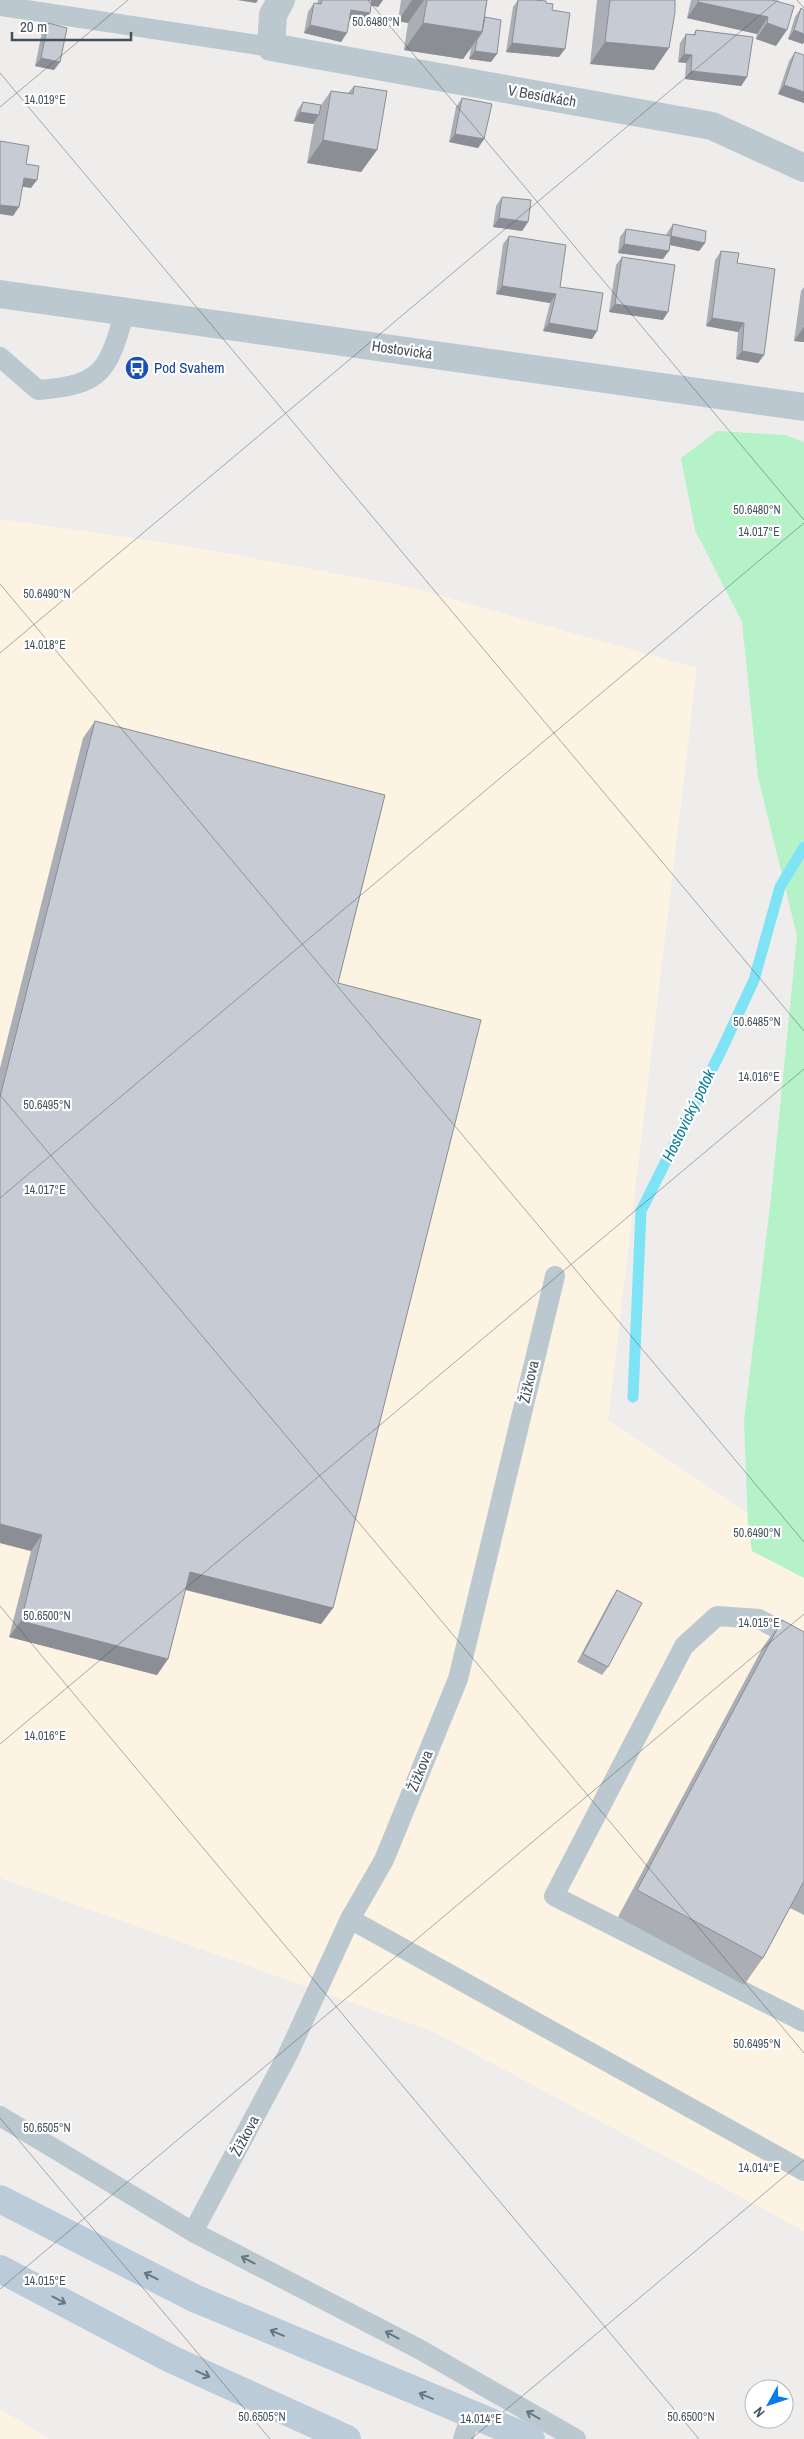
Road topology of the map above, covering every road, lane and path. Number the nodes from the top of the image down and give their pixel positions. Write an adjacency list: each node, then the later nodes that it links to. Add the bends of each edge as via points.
1 (281, 0): 3 (street, via 274,15)
2 (0, 6): 3 (lane, V Besídkách)
3 (271, 48): 4 (street, V Besídkách, via 712,126)
4 (804, 168)
5 (0, 294): 6 (street, Hostovická)
6 (125, 311): 7 (lane, via 113,352 95,376 71,387 38,390); 8 (street, Hostovická)
7 (0, 357)
8 (804, 407)
9 (555, 1276): 11 (lane, Žižkova, via 458,1679 384,1860)
10 (804, 1643): 12 (lane, via 759,1619 716,1616 684,1646 554,1896)
11 (350, 1919): 14 (lane); 16 (lane, Žižkova, via 288,2054)
12 (804, 2022)
13 (0, 2116): 16 (lane)
14 (804, 2171)
15 (0, 2199): 18 (main road, one-way to 15, via 194,2298)
16 (193, 2232): 21 (lane, one-way to 16, via 419,2349)
17 (0, 2269): 19 (main road, one-way to 19, via 171,2359)
18 (467, 2427): 20 (main road)
19 (347, 2439)
20 (531, 2439)
21 (576, 2439)

